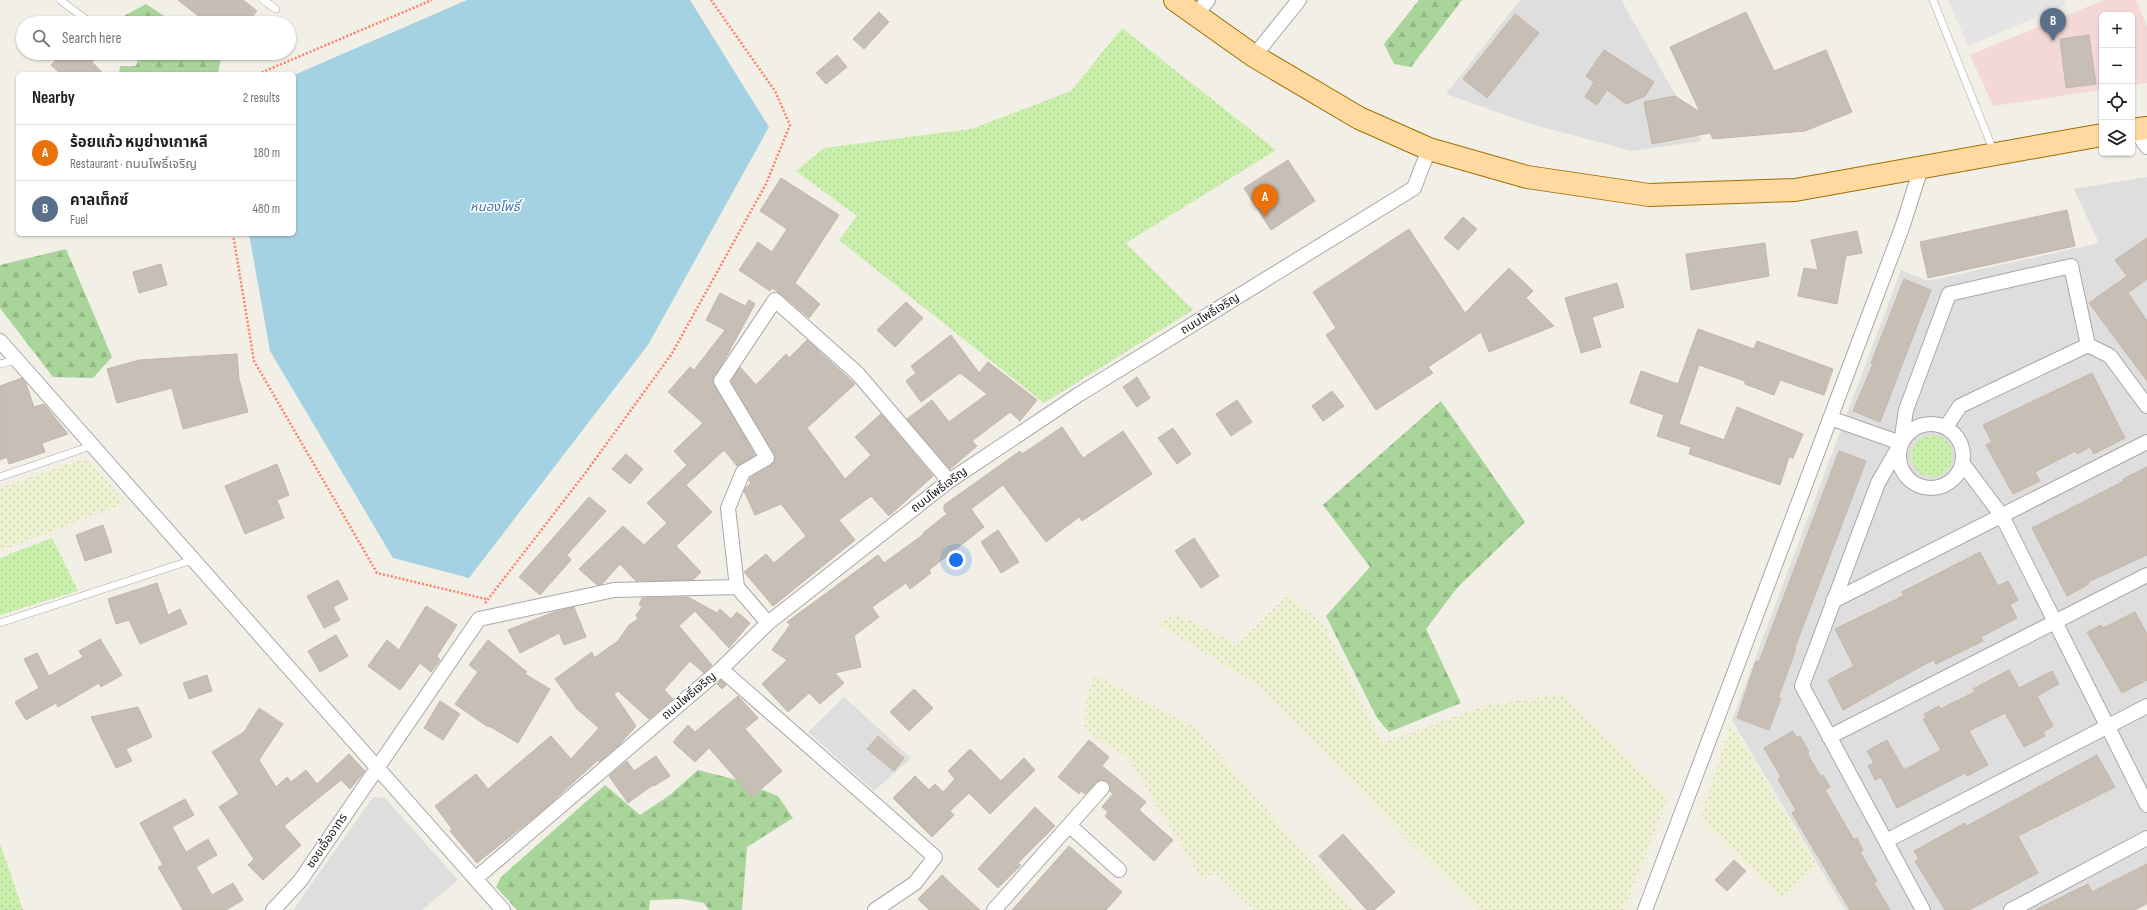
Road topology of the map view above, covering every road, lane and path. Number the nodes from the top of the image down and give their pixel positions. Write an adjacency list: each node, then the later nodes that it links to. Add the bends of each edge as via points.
1 (60, 0): 10 (lane)
2 (263, 0): 9 (lane)
3 (432, 0): 12 (path)
4 (711, 0): 19 (path, via 775,91 790,125 766,184 671,356 586,472 486,599 377,573 254,360)
5 (1175, 0): 8 (main road)
6 (1299, 0): 11 (street)
7 (1933, 0): 17 (lane)
8 (1202, 8): 11 (main road)
9 (276, 9)
10 (82, 16)
11 (1254, 56): 16 (main road, via 1359,118)
12 (296, 58)
13 (291, 60): 14 (path)
14 (263, 72)
15 (2099, 137): 17 (main road)
16 (1429, 149): 18 (main road, via 1527,177 1649,195 1795,190); 32 (street, ถนนโพธิ์เจริญ, via 1414,188 1078,395)
17 (1995, 154): 18 (main road)
18 (1921, 168): 25 (street, via 1903,225)
19 (233, 236)
20 (0, 341): 22 (street)
21 (2088, 345): 24 (street, via 2110,356); 26 (street, via 1960,406); 28 (street, via 2071,266 1949,294 1906,410)
22 (15, 360): 23 (lane); 29 (street)
23 (0, 364)
24 (2147, 406)
25 (1830, 418): 28 (street); 57 (street)
26 (1946, 427): 28 (street, via 1933,424 1920,426 1909,432); 30 (street, via 1961,443)
27 (2147, 442): 33 (street)
28 (1901, 443): 30 (street, via 1899,454 1904,474 1911,482 1921,486 1942,486 1958,474); 37 (street, via 1878,483)
29 (91, 446): 31 (lane); 34 (street)
30 (1963, 464): 33 (street)
31 (0, 477)
32 (949, 481): 36 (street, via 858,374 775,300 721,381 767,458 743,472 728,508); 40 (street, ถนนโพธิ์เจริญ)
33 (2002, 516): 37 (street); 38 (street)
34 (192, 560): 39 (lane); 45 (street)
35 (2147, 575): 38 (street)
36 (737, 587): 40 (street); 45 (street, ซอยเอื้ออาทร, via 614,590 479,619)
37 (1833, 602): 44 (street, via 1802,686)
38 (2055, 622): 43 (street); 44 (street)
39 (0, 623)
40 (768, 623): 41 (street, ถนนโพธิ์เจริญ)
41 (721, 669): 52 (street, ถนนโพธิ์เจริญ); 55 (street, via 935,857 915,883)
42 (2147, 706): 43 (street)
43 (2108, 726): 47 (street); 50 (street)
44 (1830, 737): 50 (street)
45 (377, 769): 52 (street); 53 (street, ซอยเอื้ออาทร, via 300,881)
46 (1102, 788): 48 (street)
47 (2147, 805)
48 (1069, 825): 51 (street); 56 (street)
49 (2147, 838): 59 (street)
50 (1886, 841): 58 (street)
51 (1119, 870)
52 (475, 879): 54 (street)
53 (273, 910)
54 (503, 910)
55 (875, 910)
56 (994, 910)
57 (1645, 910)
58 (1923, 910)
59 (2011, 910)

